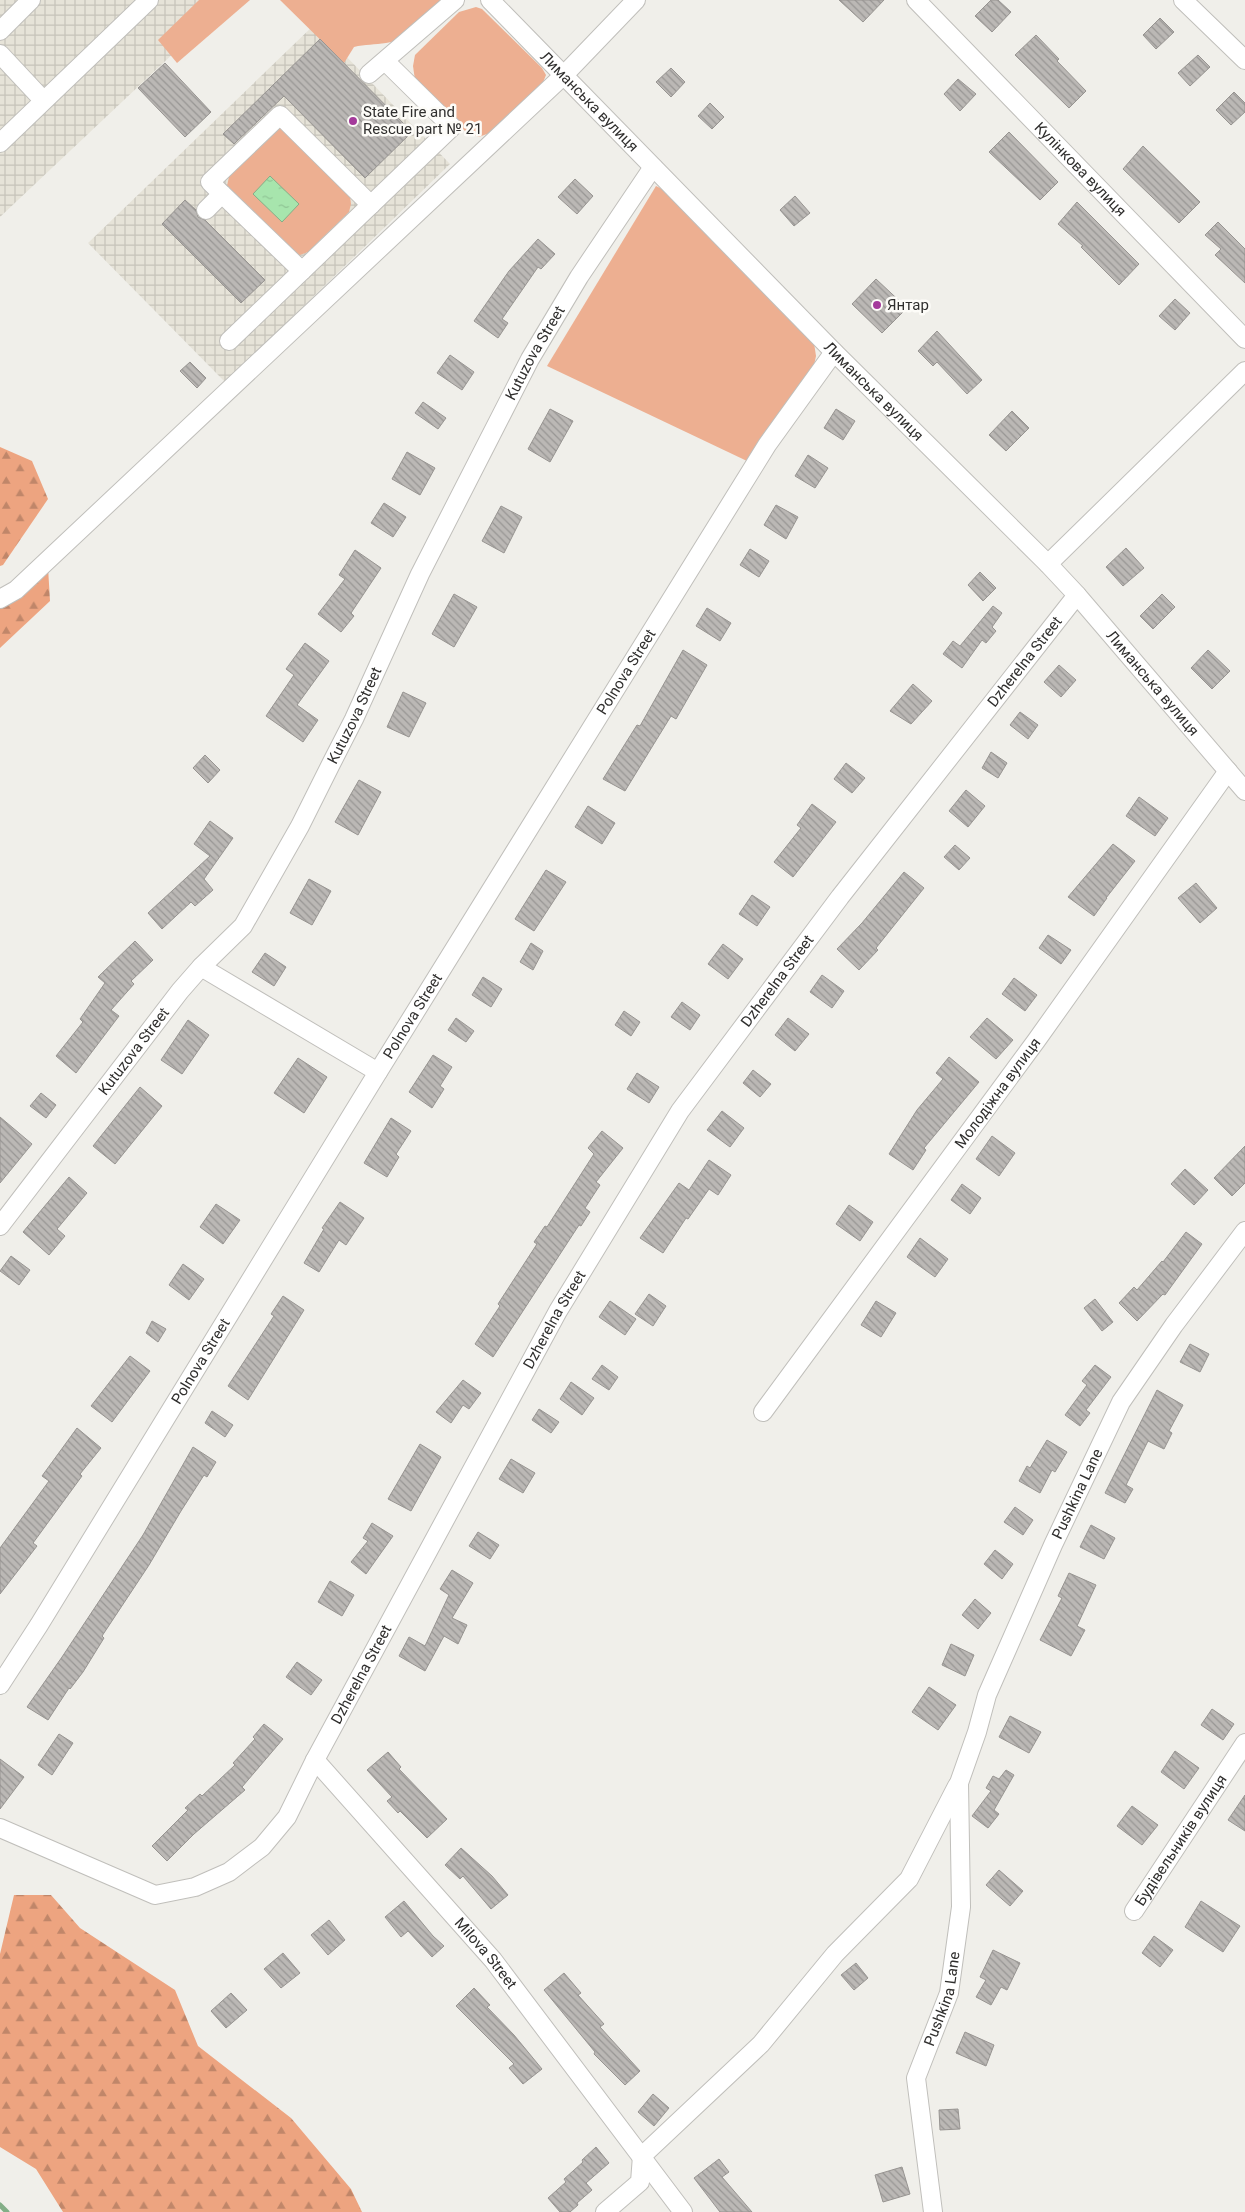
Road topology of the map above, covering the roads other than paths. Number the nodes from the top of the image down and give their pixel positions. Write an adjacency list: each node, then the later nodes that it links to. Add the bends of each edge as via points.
1 (31, 0): 8 (street)
2 (149, 0): 14 (street)
3 (455, 0): 11 (street)
4 (490, 0): 13 (street, Лиманська вулиця)
5 (636, 0): 13 (street)
6 (916, 0): 21 (street, Кулінкова вулиця)
7 (1183, 0): 10 (street)
8 (0, 31)
9 (0, 54): 14 (street)
10 (1245, 60)
11 (385, 61): 12 (street); 18 (street, via 452,127)
12 (369, 74)
13 (564, 76): 16 (street, Лиманська вулиця); 27 (street, via 16,590)
14 (43, 100): 15 (street)
15 (0, 143)
16 (653, 167): 23 (street, Лиманська вулиця); 30 (street, Kutuzova Street, via 579,277 530,359 420,574 354,719 295,834 243,926)
17 (222, 194): 18 (street, via 210,182 280,115); 19 (street); 20 (street)
18 (371, 204): 20 (street)
19 (206, 210)
20 (302, 271): 22 (street)
21 (1245, 339)
22 (229, 340)
23 (834, 352): 25 (street, Лиманська вулиця); 31 (street, Polnova Street, via 767,445)
24 (1245, 371): 25 (street)
25 (1048, 564): 26 (street, Лиманська вулиця)
26 (1077, 596): 28 (street, Лиманська вулиця); 37 (street, Dzherelna Street, via 840,897 680,1111 558,1310)
27 (0, 599)
28 (1228, 771): 29 (street, Лиманська вулиця); 34 (street, Молодіжна вулиця, via 1036,1041)
29 (1245, 791)
30 (201, 967): 31 (street); 32 (street, Kutuzova Street)
31 (378, 1072): 35 (street, Polnova Street)
32 (0, 1226)
33 (1245, 1230): 38 (street, Pushkina Lane, via 1121,1402 987,1695)
34 (763, 1412)
35 (0, 1684)
36 (1245, 1744): 40 (street, Будівельників вулиця)
37 (315, 1760): 39 (street, Dzherelna Street, via 287,1817 262,1847 229,1872 195,1887 155,1895); 41 (street, Milova Street, via 493,1960)
38 (958, 1783): 41 (street, Pushkina Lane, via 908,1879 835,1954 761,2044); 44 (street, Pushkina Lane, via 961,1907 949,1993 916,2078)
39 (0, 1828)
40 (1134, 1911)
41 (642, 2156): 42 (street, via 640,2182); 43 (street, Milova Street)
42 (605, 2212)
43 (683, 2212)
44 (933, 2212)

